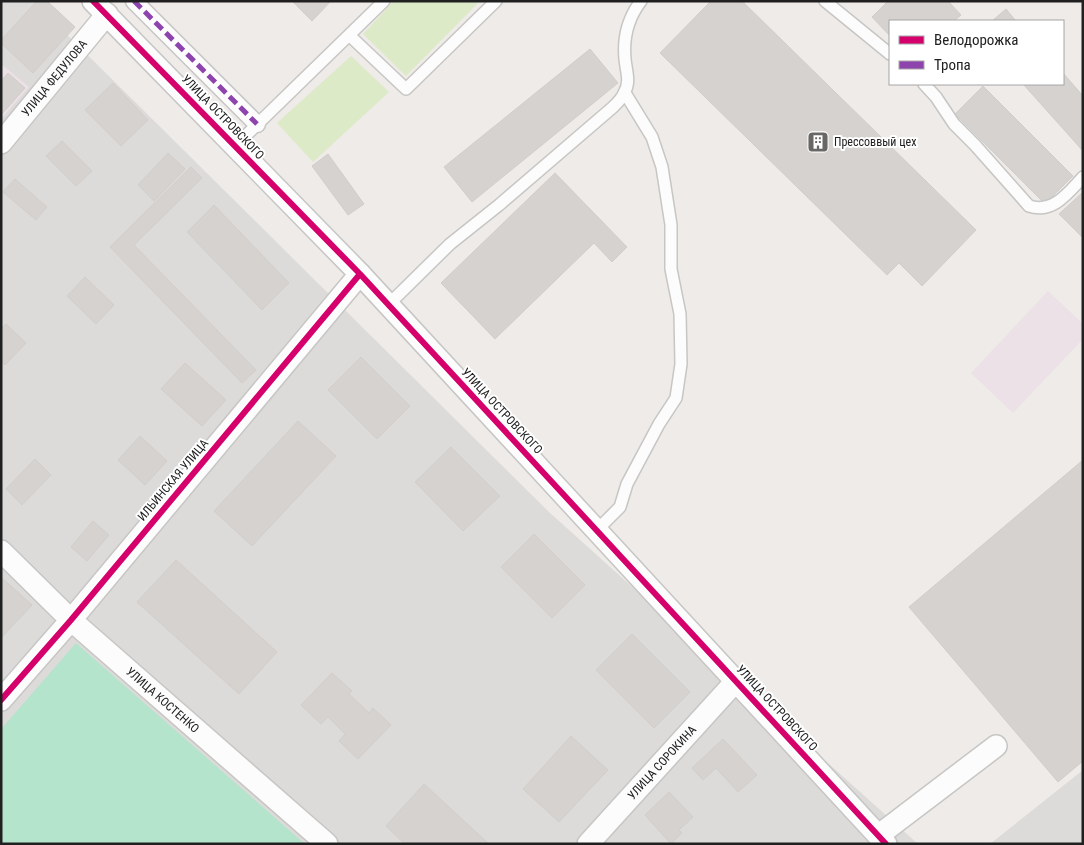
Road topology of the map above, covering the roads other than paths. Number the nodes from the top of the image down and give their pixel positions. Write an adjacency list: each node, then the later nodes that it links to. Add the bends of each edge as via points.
1 (134, 1): 11 (street)
2 (384, 1): 7 (lane)
3 (496, 1): 7 (lane, via 406,89)
4 (641, 1): 10 (lane, via 628,23)
5 (825, 1): 8 (lane)
6 (100, 8): 12 (street, УЛИЦА ФЕДУЛОВА); 13 (street, УЛИЦА ОСТРОВСКОГО)
7 (349, 35): 11 (lane)
8 (889, 53)
9 (925, 85): 14 (lane, via 954,124 1029,206 1038,209 1057,204)
10 (625, 93): 16 (lane, via 612,108 450,244); 17 (lane, via 652,137 662,167 671,225 671,269 680,314 681,364 676,398 627,484 620,507)
11 (257, 124): 13 (lane)
12 (1, 143)
13 (236, 146): 15 (street, УЛИЦА ОСТРОВСКОГО)
14 (1083, 177)
15 (360, 274): 16 (street, УЛИЦА ОСТРОВСКОГО); 19 (street, ИЛЬИНСКАЯ УЛИЦА)
16 (389, 304): 17 (street, УЛИЦА ОСТРОВСКОГО)
17 (597, 530): 20 (street, УЛИЦА ОСТРОВСКОГО)
18 (1, 551): 19 (street, УЛИЦА КОСТЕНКО)
19 (71, 620): 21 (street, ИЛЬИНСКАЯ УЛИЦА); 24 (street, УЛИЦА КОСТЕНКО)
20 (736, 680): 23 (street, УЛИЦА ОСТРОВСКОГО); 25 (street, УЛИЦА СОРОКИНА)
21 (1, 700)
22 (996, 746): 23 (street)
23 (882, 840)
24 (327, 844)
25 (588, 844)

